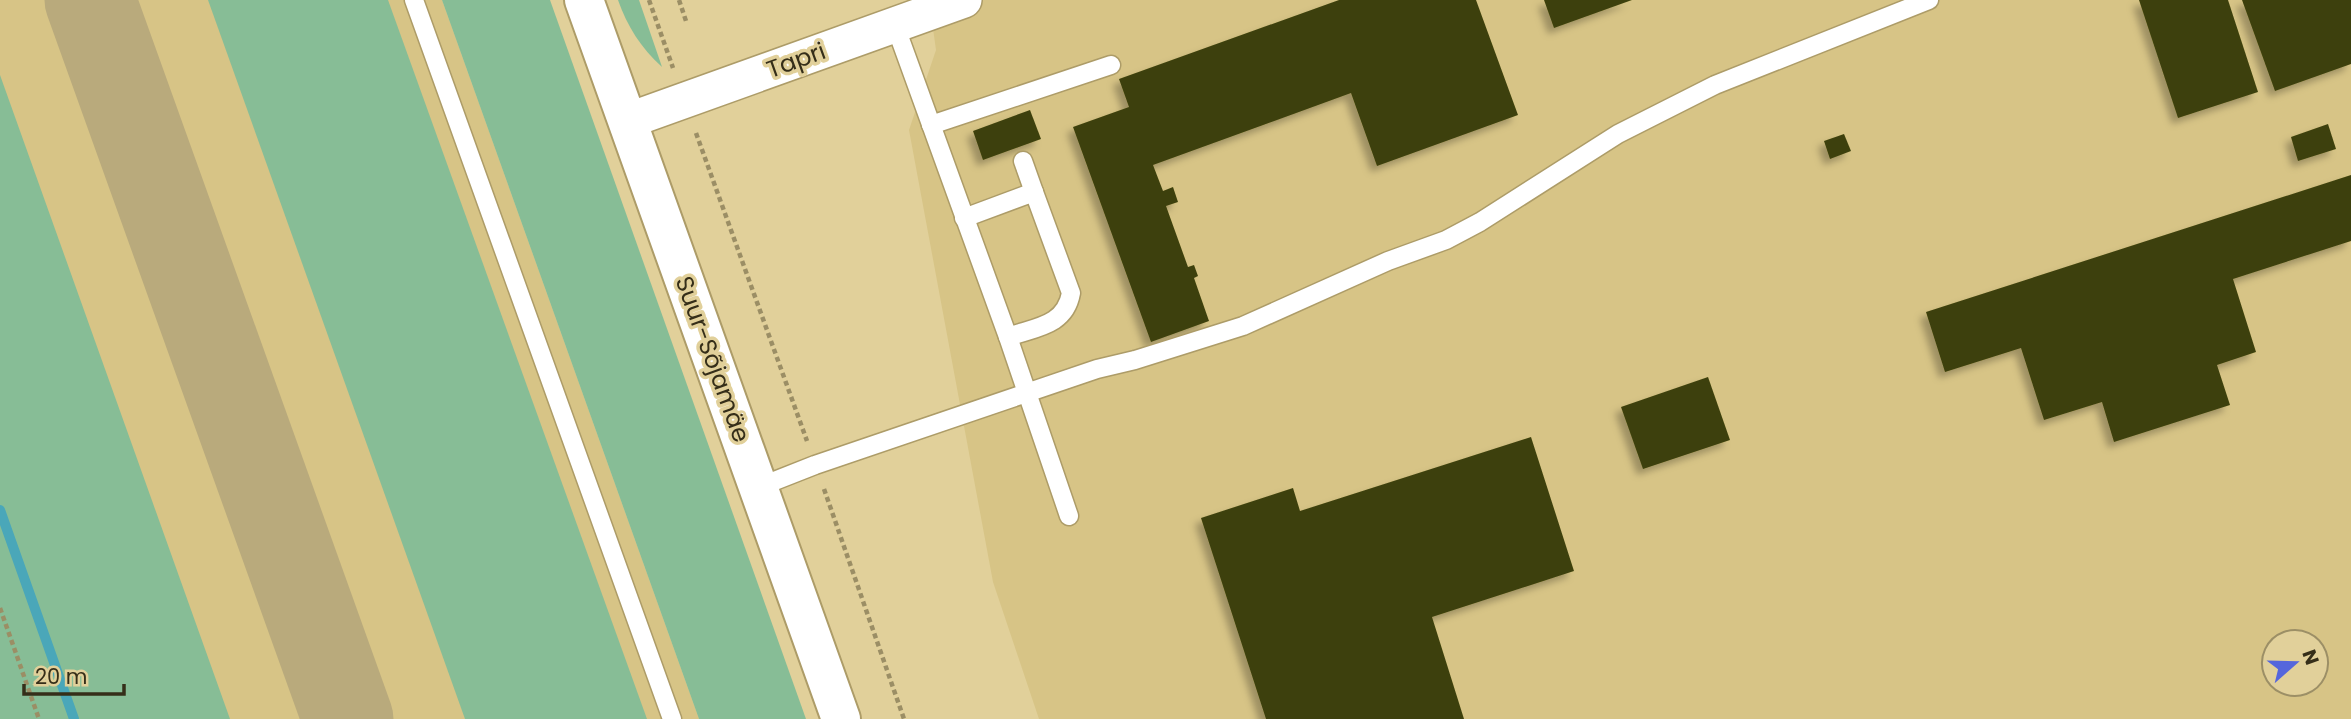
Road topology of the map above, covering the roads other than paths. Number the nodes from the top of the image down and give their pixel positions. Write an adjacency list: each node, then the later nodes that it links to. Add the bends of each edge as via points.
1 (414, 0): 16 (lane)
2 (584, 0): 7 (main road, Suur-Sõjamäe)
3 (964, 0): 5 (street, Tapri)
4 (1929, 0): 13 (lane, via 1715,85 1618,134 1446,240 1243,326)
5 (895, 25): 7 (street, Tapri); 8 (lane)
6 (1111, 65): 8 (lane)
7 (627, 121): 14 (main road, Suur-Sõjamäe)
8 (932, 125): 11 (lane)
9 (1023, 161): 10 (lane)
10 (1034, 192): 11 (lane); 12 (lane, via 1071,293 1068,308 1054,321)
11 (964, 218): 12 (lane)
12 (1008, 337): 13 (lane)
13 (1027, 393): 14 (lane); 15 (lane)
14 (758, 487): 17 (main road, Suur-Sõjamäe)
15 (1069, 516)
16 (672, 719)
17 (841, 719)

